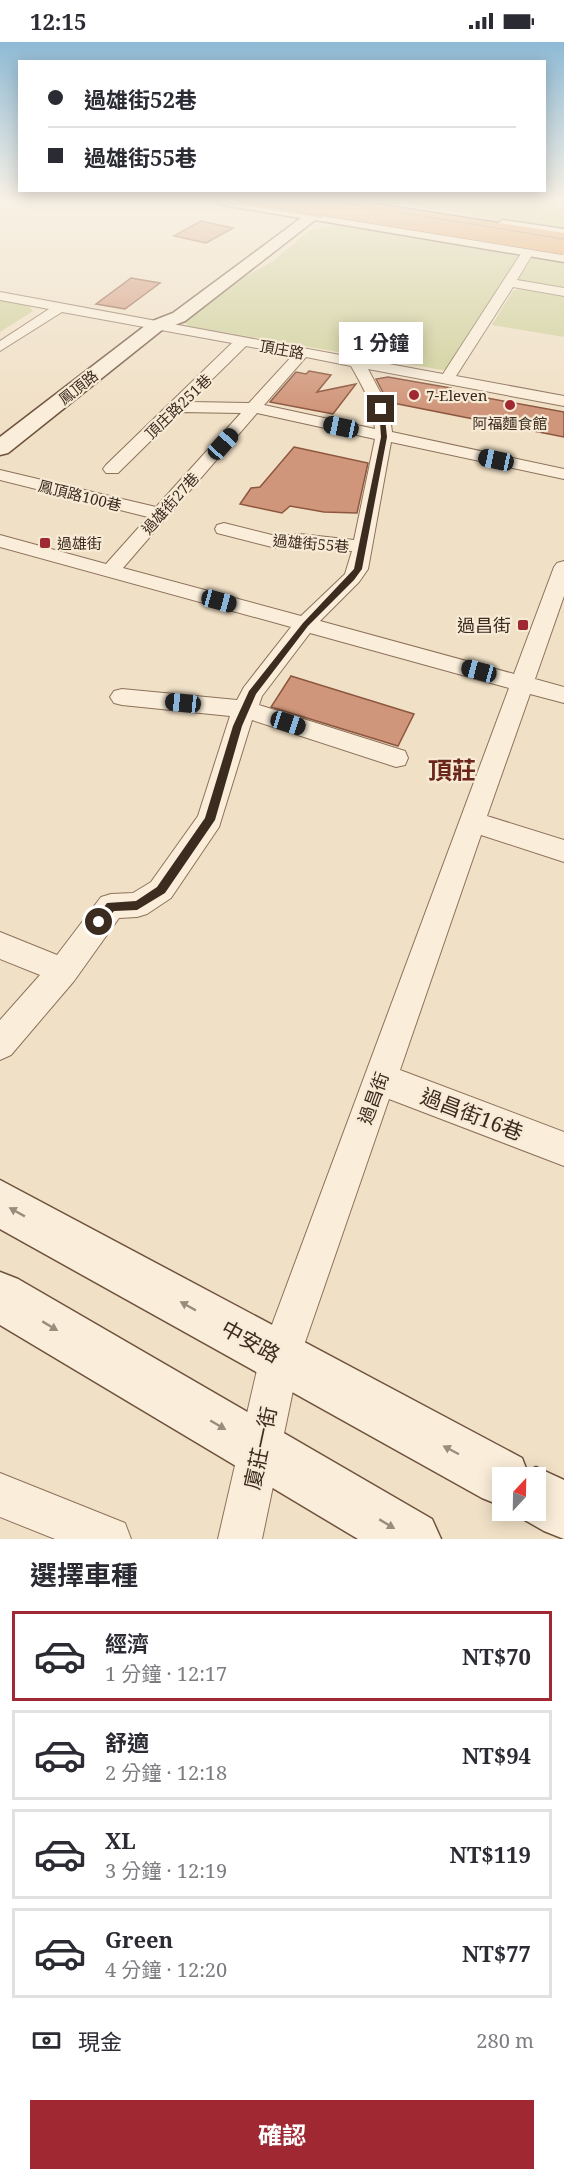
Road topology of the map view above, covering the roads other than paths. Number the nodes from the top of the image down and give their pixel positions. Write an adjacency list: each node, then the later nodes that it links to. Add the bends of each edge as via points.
1 (237, 271): 8 (main road, 鳳頂路, via 179,317)
2 (517, 271): 4 (street)
3 (198, 282): 8 (main road, 鳳頂路, via 164,312)
4 (509, 284): 5 (street); 13 (street)
5 (564, 292)
6 (0, 296): 7 (street, 頂庄路)
7 (59, 308): 8 (street, 頂庄路); 10 (street)
8 (156, 326): 9 (street, 頂庄路); 18 (main road, 鳳頂路)
9 (242, 342): 11 (street, 頂庄路); 15 (street, 頂庄路251巷)
10 (0, 347)
11 (303, 353): 12 (street, 頂庄路); 16 (street, 過雄街27巷)
12 (357, 363): 13 (street, 頂庄路); 17 (street, 過雄街55巷, via 381,409)
13 (447, 379): 14 (street, 頂庄路)
14 (564, 401)
15 (177, 407): 16 (street); 19 (street, 頂庄路251巷)
16 (254, 408): 17 (street); 22 (street, 過雄街27巷)
17 (384, 437): 20 (street); 25 (street, 過雄街55巷)
18 (0, 448)
19 (112, 469)
20 (564, 474)
21 (0, 475): 22 (street, 鳳頂路100巷)
22 (160, 514): 27 (street, 過雄街27巷)
23 (224, 529): 25 (street, 過雄街55巷, via 276,542 300,540)
24 (0, 541): 27 (street)
25 (364, 547): 28 (street, 過雄街55巷, via 358,569)
26 (564, 567): 29 (street, 過昌街)
27 (110, 571): 28 (street)
28 (305, 624): 29 (street); 32 (street, 過雄街55巷, via 252,693)
29 (523, 683): 30 (street); 34 (street, 過昌街)
30 (564, 695)
31 (122, 696): 32 (street)
32 (245, 709): 33 (street); 37 (street, 過雄街55巷, via 210,820 161,890 137,905 111,906)
33 (396, 758)
34 (472, 822): 35 (street); 39 (street, 過昌街)
35 (564, 851)
36 (0, 945): 37 (street)
37 (63, 971): 38 (street)
38 (0, 1044)
39 (380, 1078): 40 (street, 過昌街16巷); 43 (street, 過昌街)
40 (564, 1149)
41 (0, 1203): 43 (main road, 中安路, one-way to 41)
42 (0, 1297): 44 (main road, one-way to 44)
43 (280, 1357): 44 (street, 廈莊一街); 45 (main road, 中安路, one-way to 43)
44 (261, 1450): 50 (street, 廈莊一街); 51 (main road, one-way to 51)
45 (492, 1473)
46 (0, 1495): 49 (street)
47 (546, 1501): 48 (main road)
48 (564, 1511)
49 (109, 1539)
50 (240, 1539)
51 (412, 1539)

